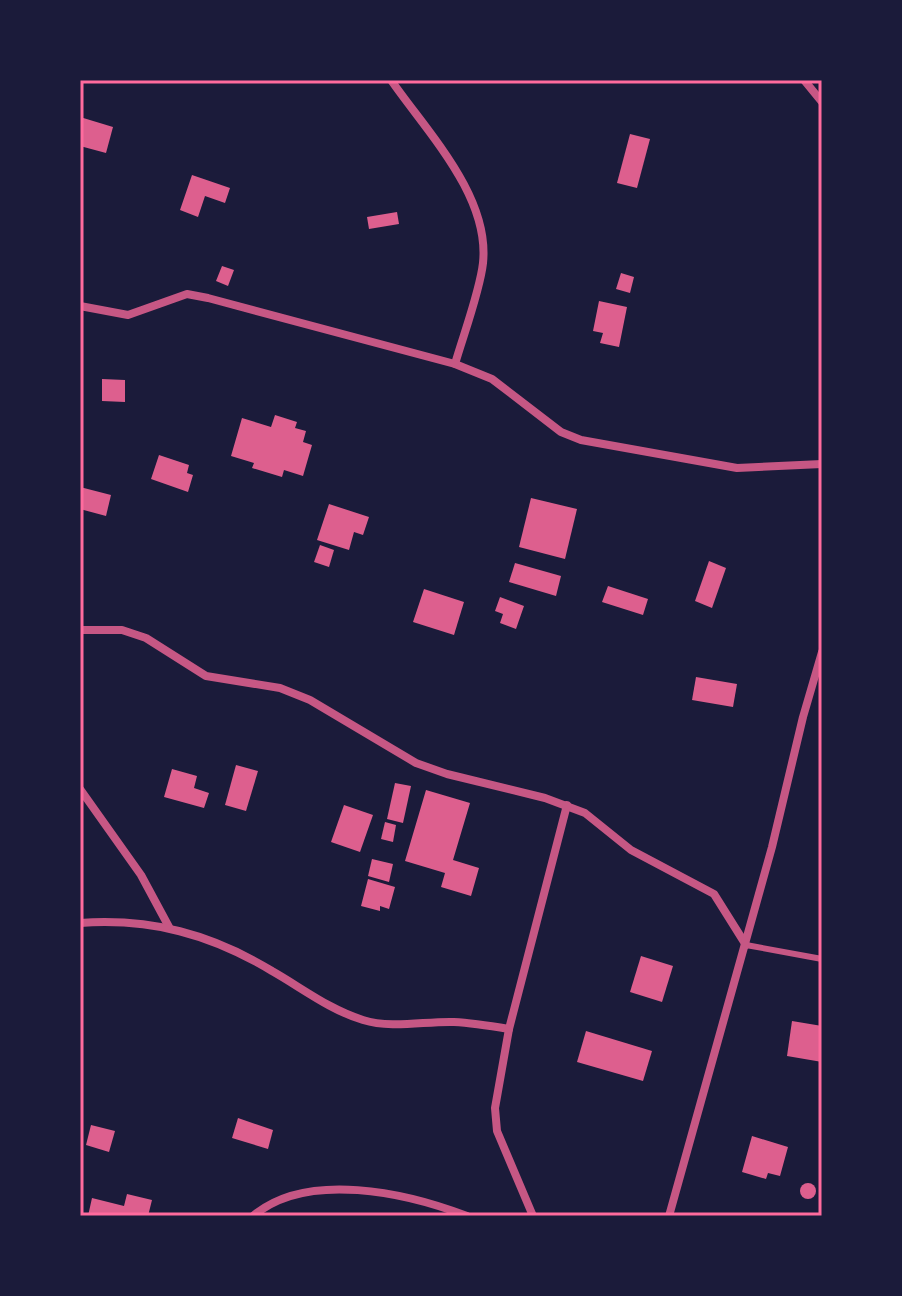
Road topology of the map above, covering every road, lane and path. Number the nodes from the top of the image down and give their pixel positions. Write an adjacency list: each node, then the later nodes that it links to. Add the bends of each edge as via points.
1 (391, 80): 5 (street, via 459,176 474,203 483,237 483,265)
2 (804, 80): 3 (street)
3 (822, 102)
4 (80, 306): 5 (street, via 128,315 187,294)
5 (455, 364): 6 (street, via 492,379 561,432 581,440 737,468)
6 (822, 464)
7 (80, 630): 10 (street, via 122,630 146,638 206,676 280,688 310,700 416,763)
8 (822, 652): 13 (street)
9 (80, 789): 12 (street, via 141,875)
10 (567, 805): 13 (street, via 631,850 714,894); 15 (street)
11 (80, 923): 12 (street)
12 (169, 927): 15 (street, via 229,947 336,1010 366,1021)
13 (746, 945): 14 (lane); 19 (street)
14 (822, 959)
15 (509, 1029): 18 (street, via 495,1108 497,1131)
16 (253, 1216): 17 (street, via 291,1195 329,1190 415,1199)
17 (467, 1216)
18 (533, 1216)
19 (669, 1216)

